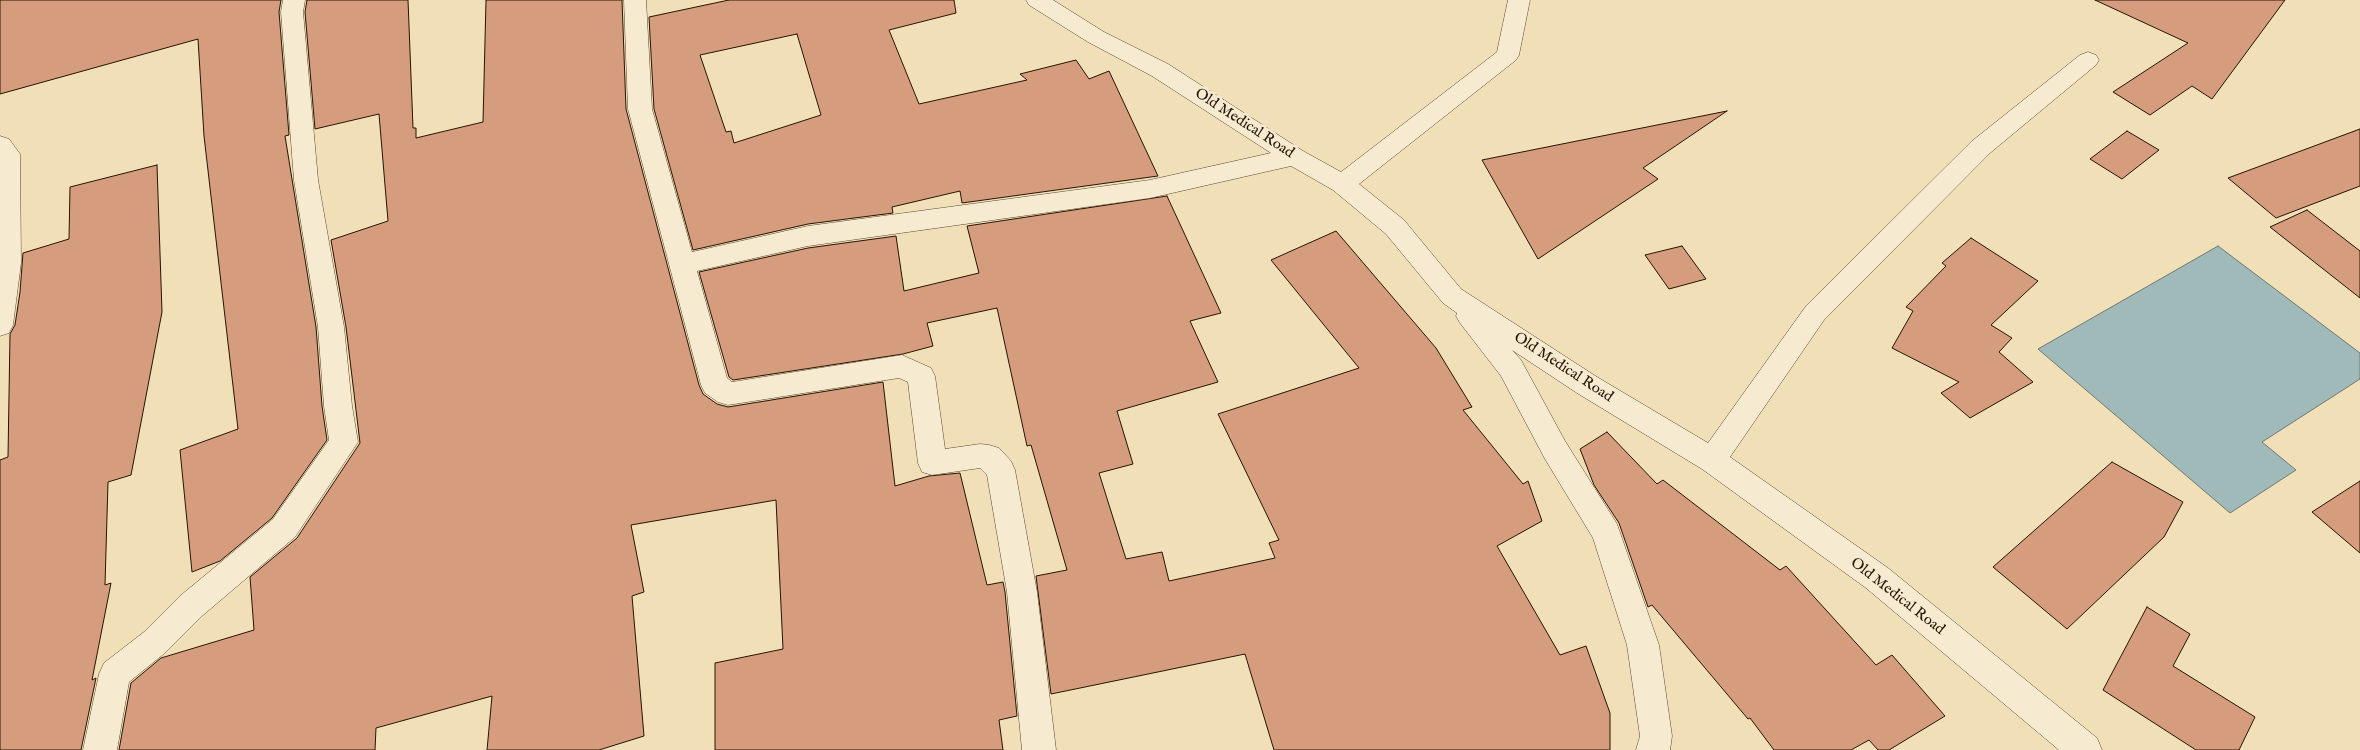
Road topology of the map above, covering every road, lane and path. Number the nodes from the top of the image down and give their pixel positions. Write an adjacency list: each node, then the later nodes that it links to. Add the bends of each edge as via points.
1 (294, 0): 13 (street, via 292,12 306,180 332,327 344,442 284,528 115,674)
2 (635, 0): 9 (street, via 640,109)
3 (1037, 0): 7 (street, Old Medical Road, via 1096,37 1160,70)
4 (1519, 0): 8 (street, via 1508,55)
5 (2088, 60): 12 (street, via 1981,146 1815,313)
6 (0, 145): 11 (street, via 8,154 8,263)
7 (1294, 157): 8 (street, Old Medical Road); 9 (street, via 1150,189 808,236)
8 (1342, 184): 10 (street, Old Medical Road, via 1395,227)
9 (682, 264): 14 (street, via 716,385 723,391 728,394 743,392 902,366 921,376 932,463 980,456 989,457 1002,470 1022,592)
10 (1452, 296): 12 (street, Old Medical Road); 15 (street, via 1511,368 1555,450 1606,533 1643,644 1656,736)
11 (0, 325)
12 (1712, 460): 16 (street, Old Medical Road, via 1877,578)
13 (100, 750)
14 (1039, 750)
15 (1653, 750)
16 (2084, 750)

